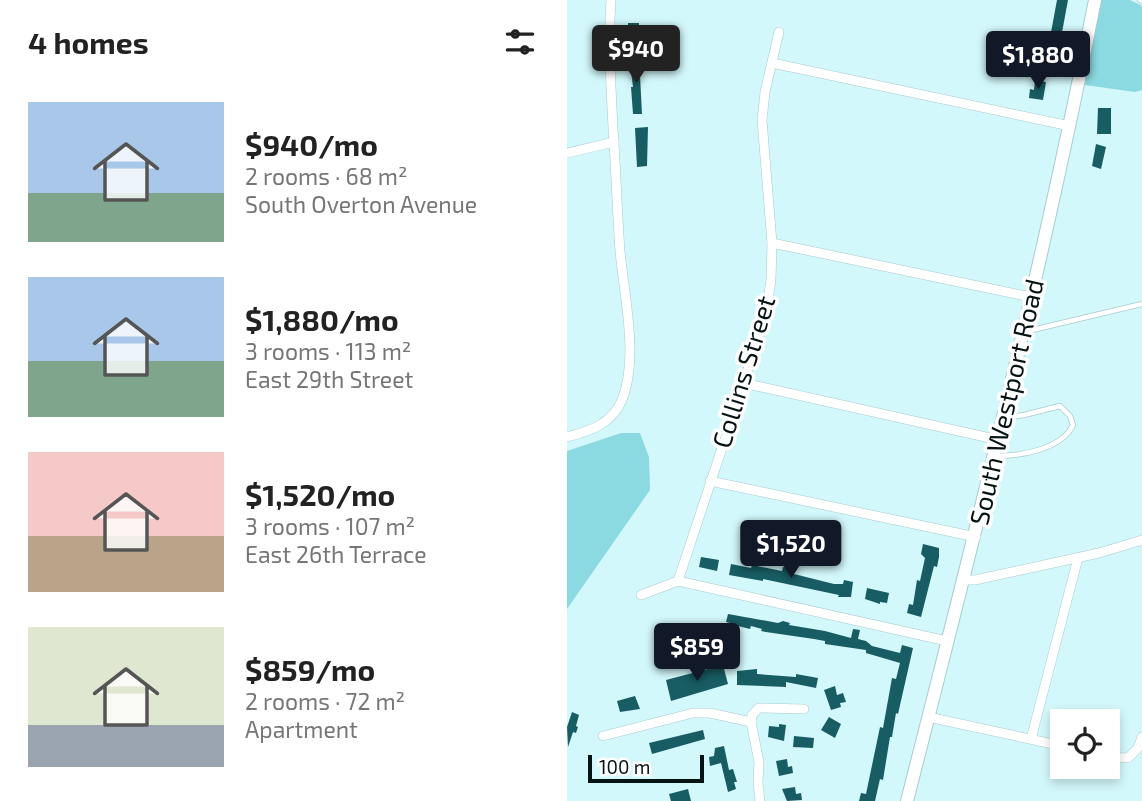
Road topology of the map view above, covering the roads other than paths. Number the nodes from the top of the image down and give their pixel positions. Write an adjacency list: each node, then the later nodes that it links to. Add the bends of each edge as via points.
1 (611, 0): 6 (street)
2 (1095, 0): 5 (street, South Westport Road)
3 (779, 32): 4 (street, Collins Street)
4 (772, 63): 5 (street); 8 (street, Collins Street, via 762,120)
5 (1070, 126): 9 (street, South Westport Road)
6 (614, 142): 7 (street); 14 (street, via 629,342 625,392 607,421)
7 (567, 153)
8 (772, 243): 9 (street); 12 (street, Collins Street, via 766,315)
9 (1031, 297): 11 (street, South Westport Road)
10 (1142, 304): 11 (lane)
11 (1023, 332): 13 (street, South Westport Road)
12 (743, 383): 15 (street); 17 (street, Collins Street)
13 (1004, 418): 15 (street, South Westport Road); 16 (lane, via 1060,406 1073,425 1055,443)
14 (567, 437)
15 (999, 440): 16 (street, South Westport Road)
16 (995, 456): 18 (street, South Westport Road)
17 (710, 481): 18 (street); 22 (street, Collins Street)
18 (976, 537): 21 (street, South Westport Road)
19 (1142, 540): 20 (street)
20 (1078, 558): 21 (street); 30 (street)
21 (964, 580): 24 (street, South Westport Road)
22 (678, 581): 23 (street); 24 (street)
23 (641, 595)
24 (947, 641): 26 (street, South Westport Road)
25 (804, 709): 27 (street, via 759,708)
26 (928, 717): 30 (street); 34 (street, South Westport Road)
27 (751, 722): 28 (street, via 693,713); 33 (street, via 759,762)
28 (603, 736)
29 (1142, 737): 32 (street, via 1128,758)
30 (1031, 739): 31 (street)
31 (1050, 743)
32 (1120, 758)
33 (759, 801)
34 (907, 801)

